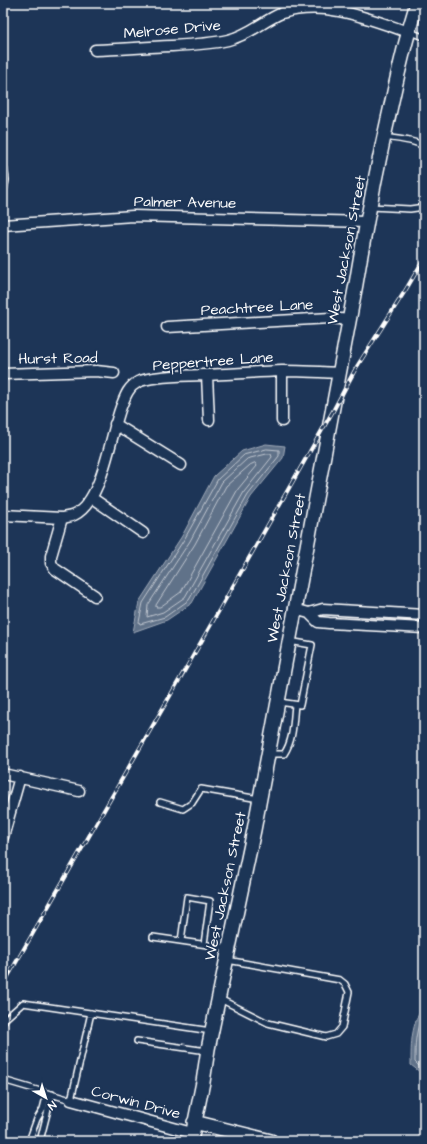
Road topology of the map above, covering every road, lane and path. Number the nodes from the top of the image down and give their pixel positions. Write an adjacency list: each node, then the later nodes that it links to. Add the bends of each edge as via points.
1 (417, 3): 2 (street, West Jackson Street)
2 (408, 32): 3 (lane); 4 (street, Melrose Drive, via 347,11 313,6 281,13 252,31 228,40); 5 (street, West Jackson Street)
3 (424, 37)
4 (95, 50)
5 (384, 137): 6 (lane); 9 (street, West Jackson Street)
6 (424, 147)
7 (3, 159): 8 (lane, via 6,180)
8 (3, 195)
9 (370, 207): 10 (lane); 11 (street, West Jackson Street)
10 (424, 207)
11 (366, 222): 12 (street, Palmer Avenue, via 133,216); 13 (street, West Jackson Street)
12 (3, 225)
13 (349, 320): 14 (street, Peachtree Lane, via 331,318); 17 (street, West Jackson Street)
14 (167, 327)
15 (282, 371): 17 (street, Peppertree Lane); 19 (street, Peppertree Lane); 21 (street)
16 (114, 373): 18 (street, Hurst Road, via 96,371)
17 (340, 373): 29 (street, West Jackson Street)
18 (3, 374)
19 (207, 375): 20 (street); 22 (street, Peppertree Lane, via 138,382 125,396)
20 (209, 420)
21 (282, 421)
22 (115, 424): 23 (street); 24 (street, Peppertree Lane)
23 (181, 465)
24 (92, 498): 26 (street, Peppertree Lane, via 74,515); 27 (street)
25 (3, 514): 26 (street)
26 (62, 518): 28 (street, via 51,563)
27 (143, 533)
28 (95, 596)
29 (294, 609): 30 (street); 33 (street, West Jackson Street)
30 (309, 613): 31 (street, via 323,609); 32 (street, via 318,622 324,623)
31 (424, 615)
32 (424, 628)
33 (288, 641): 34 (street, West Jackson Street); 35 (lane, via 312,645 300,705)
34 (277, 702): 35 (lane); 36 (street, West Jackson Street)
35 (295, 705): 36 (lane, via 289,746 284,754)
36 (268, 754): 40 (street, West Jackson Street)
37 (3, 774): 38 (street)
38 (20, 777): 39 (street); 42 (street)
39 (79, 792)
40 (259, 799): 41 (lane, via 201,789 192,802 183,808); 46 (street, West Jackson Street)
41 (160, 802)
42 (3, 837)
43 (153, 937): 44 (lane)
44 (181, 941): 45 (lane); 45 (lane, via 187,897 210,901)
45 (204, 944): 46 (lane)
46 (227, 954): 47 (street, West Jackson Street); 47 (lane, via 340,980 349,992 342,1028 336,1034 326,1036 268,1023)
47 (219, 998): 50 (street, West Jackson Street)
48 (91, 1013): 49 (lane, via 23,1003); 50 (lane); 55 (lane)
49 (3, 1024)
50 (212, 1031): 52 (street, West Jackson Street)
51 (137, 1041): 52 (lane)
52 (208, 1051): 56 (street, West Jackson Street, via 204,1082)
53 (3, 1080): 54 (lane)
54 (49, 1093): 55 (lane); 57 (lane); 58 (lane)
55 (71, 1100): 56 (street, Corwin Drive)
56 (192, 1132): 59 (street)
57 (30, 1141)
58 (40, 1141)
59 (271, 1141)

